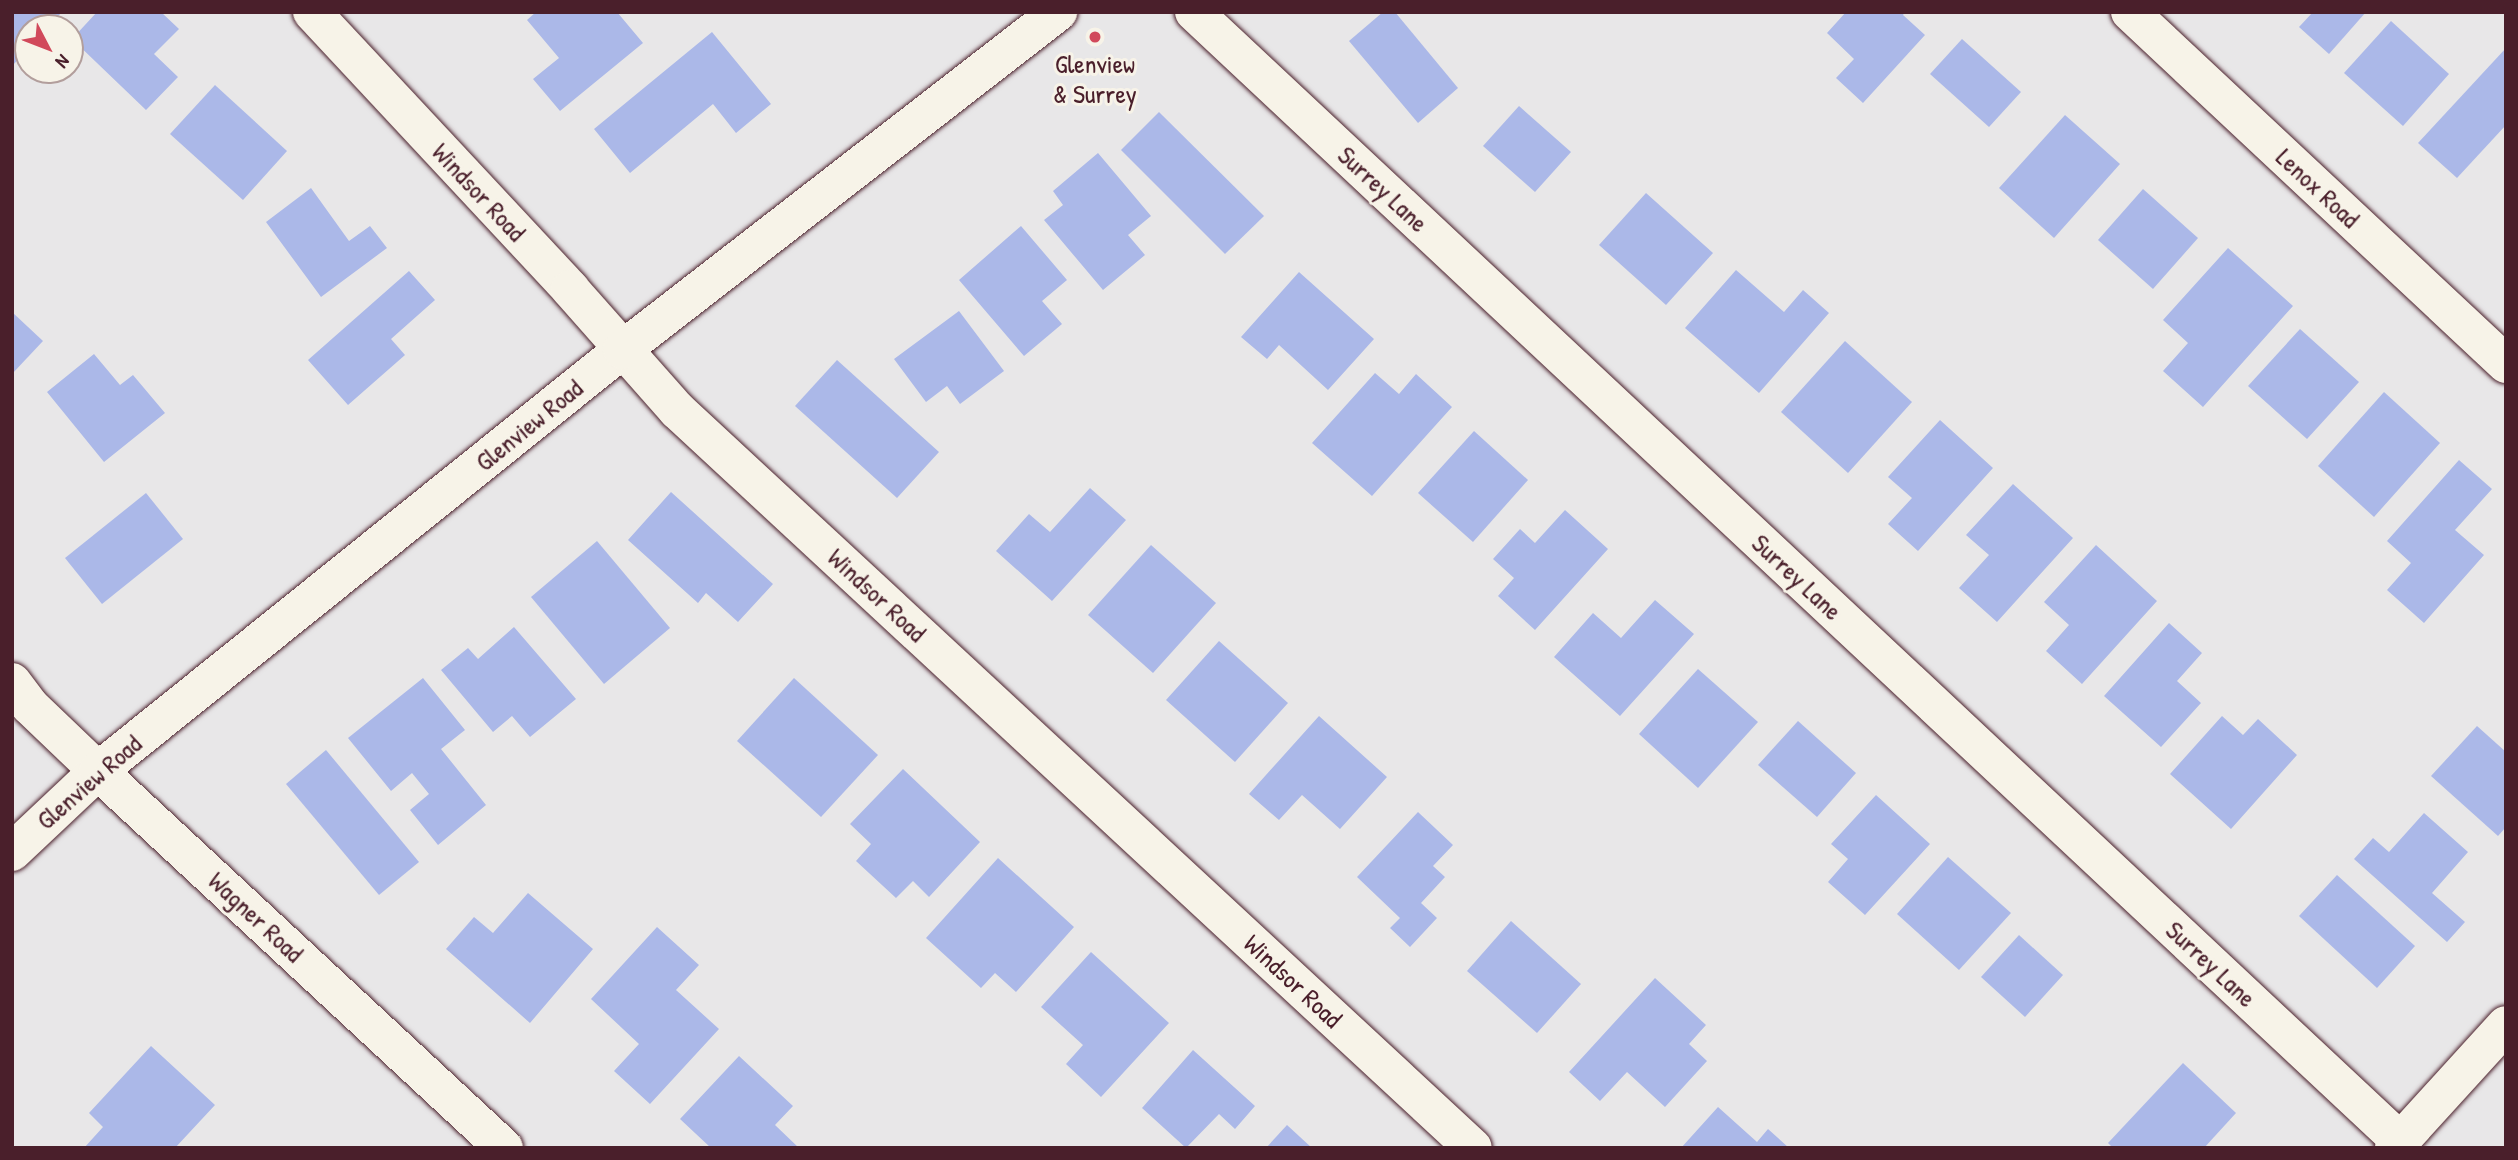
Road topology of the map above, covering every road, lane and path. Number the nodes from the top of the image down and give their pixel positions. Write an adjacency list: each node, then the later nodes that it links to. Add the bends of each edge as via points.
1 (312, 12): 5 (street, Windsor Road)
2 (1058, 12): 5 (street, Glenview Road)
3 (1194, 12): 11 (street, Surrey Lane)
4 (2130, 12): 6 (street, Lenox Road)
5 (622, 350): 8 (street, Glenview Road); 13 (street, Windsor Road, via 677,410)
6 (2506, 364)
7 (12, 682): 8 (street, Wagner Road, via 30,706)
8 (97, 771): 9 (street, Glenview Road); 12 (street, Wagner Road)
9 (12, 852)
10 (2506, 1025): 11 (street)
11 (2397, 1144)
12 (504, 1148)
13 (1473, 1148)

